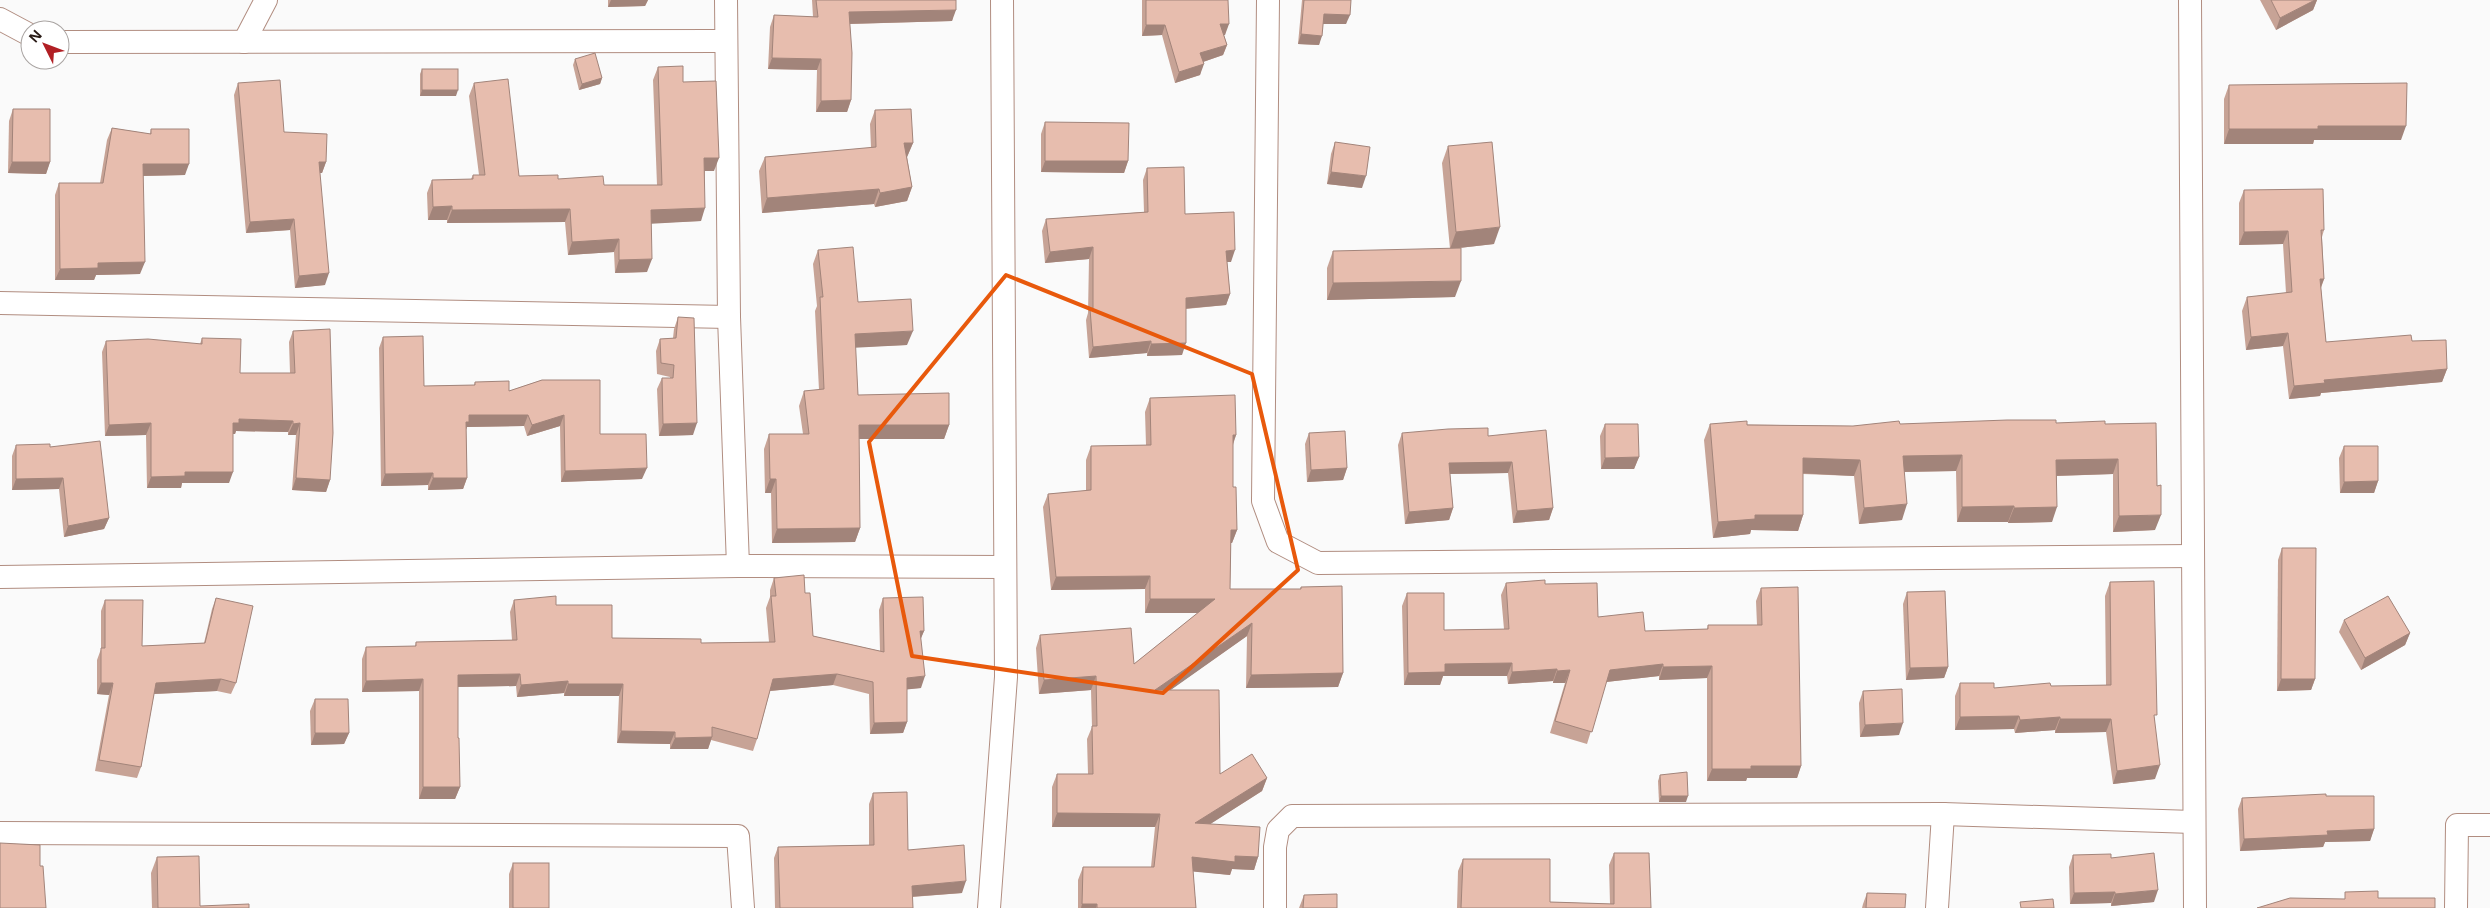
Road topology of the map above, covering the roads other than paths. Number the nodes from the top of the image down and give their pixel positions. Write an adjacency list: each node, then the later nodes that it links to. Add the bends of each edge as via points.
1 (266, 0): 10 (street)
2 (726, 0): 8 (street)
3 (1002, 0): 15 (street)
4 (1268, 0): 13 (street, via 1262,501 1278,542 1318,563)
5 (2190, 0): 13 (street)
6 (0, 19): 7 (street)
7 (20, 30)
8 (726, 41): 10 (street); 12 (street)
9 (70, 42): 10 (street)
10 (244, 42)
11 (0, 303): 12 (street)
12 (729, 317): 14 (street)
13 (2193, 556): 18 (street)
14 (738, 566): 15 (street); 16 (street)
15 (1004, 567): 22 (street, via 1006,677)
16 (0, 576)
17 (1943, 814): 18 (street); 23 (street, via 1292,816 1278,830 1275,846); 24 (street)
18 (2193, 822): 25 (street)
19 (2490, 826): 26 (street, via 2457,826)
20 (0, 833): 21 (street, via 738,836)
21 (742, 908)
22 (989, 908)
23 (1275, 908)
24 (1937, 908)
25 (2195, 908)
26 (2456, 908)

